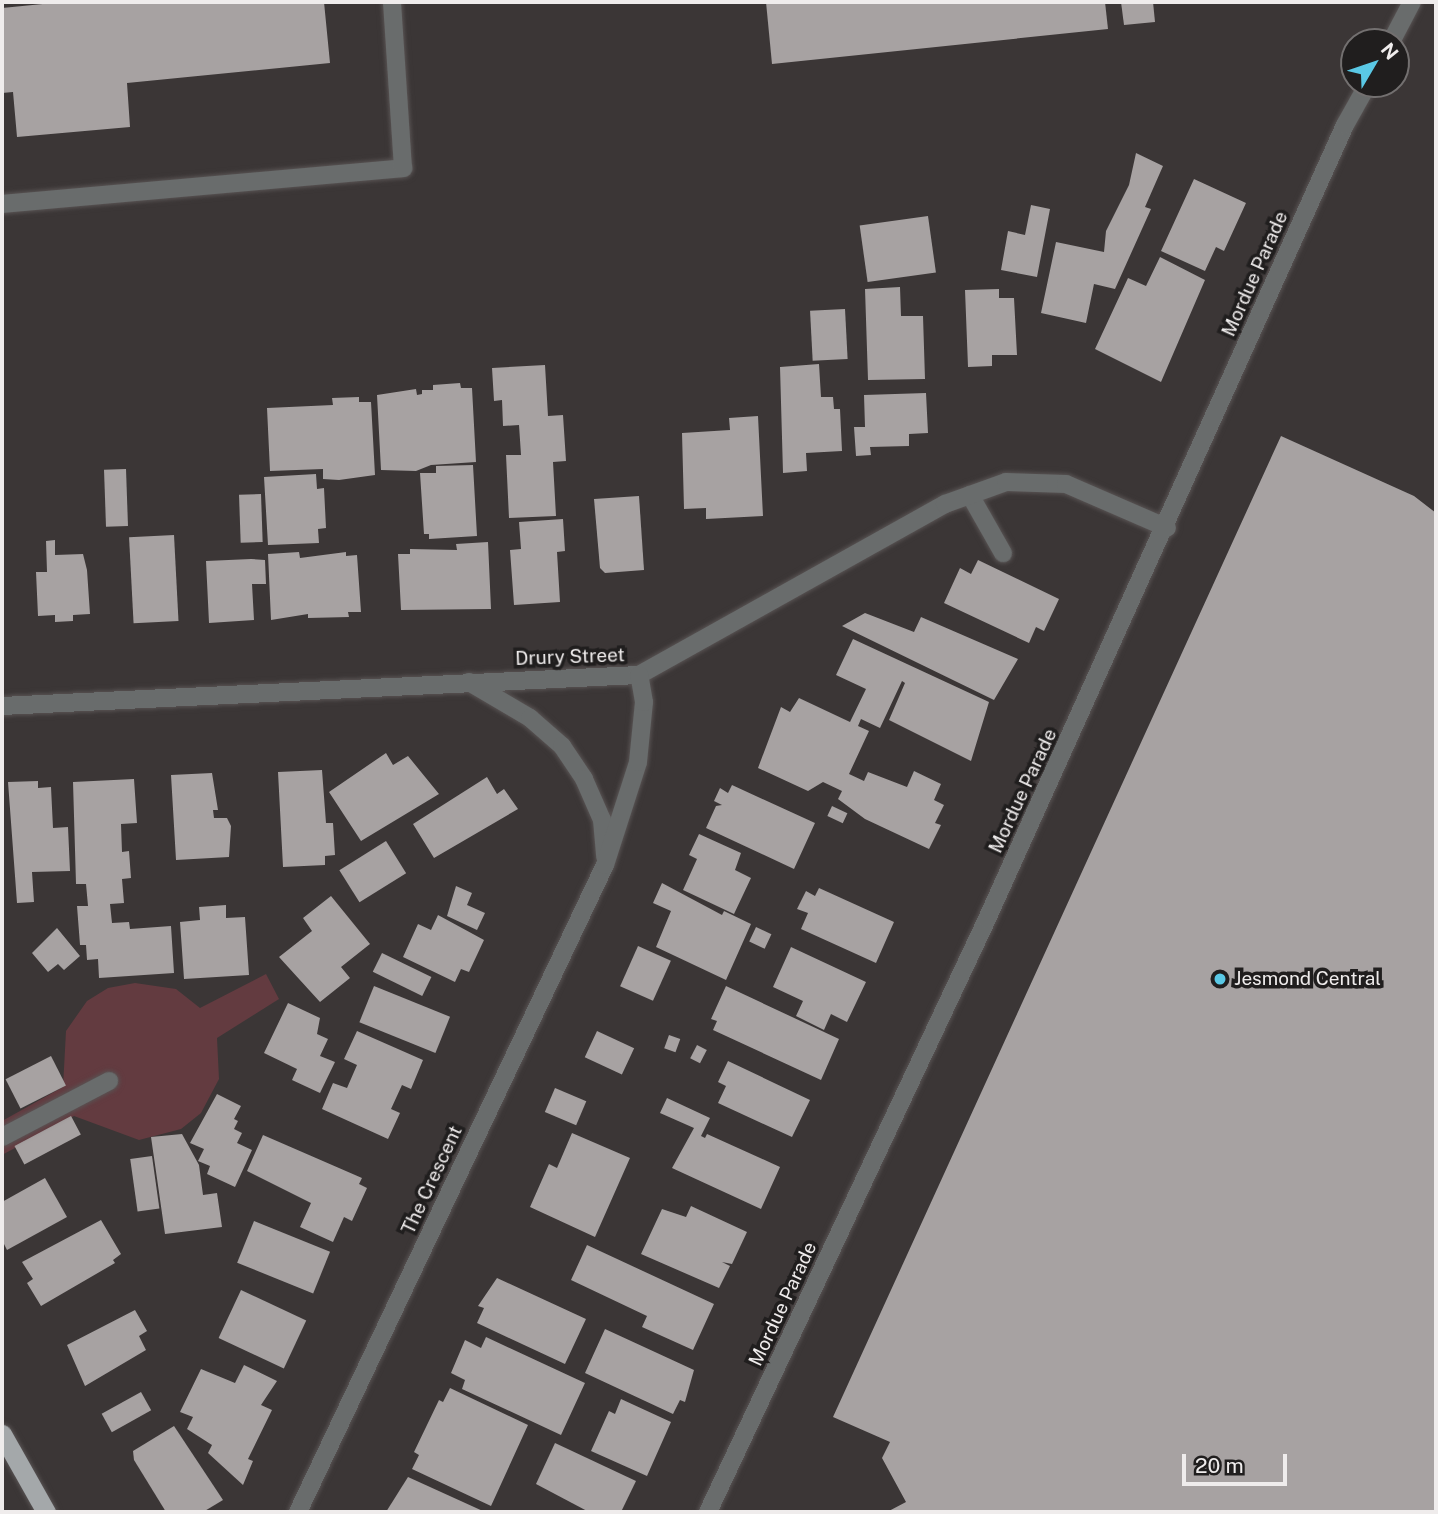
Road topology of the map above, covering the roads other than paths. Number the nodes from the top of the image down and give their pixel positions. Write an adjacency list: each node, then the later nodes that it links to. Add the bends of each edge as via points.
1 (392, 2): 5 (street, via 403,168)
2 (1412, 2): 3 (street)
3 (1398, 28)
4 (1360, 98): 7 (street, Mordue Parade)
5 (2, 204)
6 (970, 495): 7 (street, Drury Street, via 1006,482 1066,484); 8 (street); 9 (street, Drury Street, via 945,504)
7 (1167, 528): 18 (street, Mordue Parade)
8 (1003, 553)
9 (639, 676): 10 (street, Drury Street); 12 (street, The Crescent, via 644,702 638,762)
10 (469, 682): 11 (street, Drury Street); 12 (street, The Crescent, via 530,718 562,746 584,779 602,820)
11 (2, 706)
12 (605, 865): 17 (street, The Crescent)
13 (109, 1081): 14 (street)
14 (2, 1137)
15 (2, 1434): 16 (highway)
16 (46, 1512)
17 (298, 1512)
18 (708, 1512)

